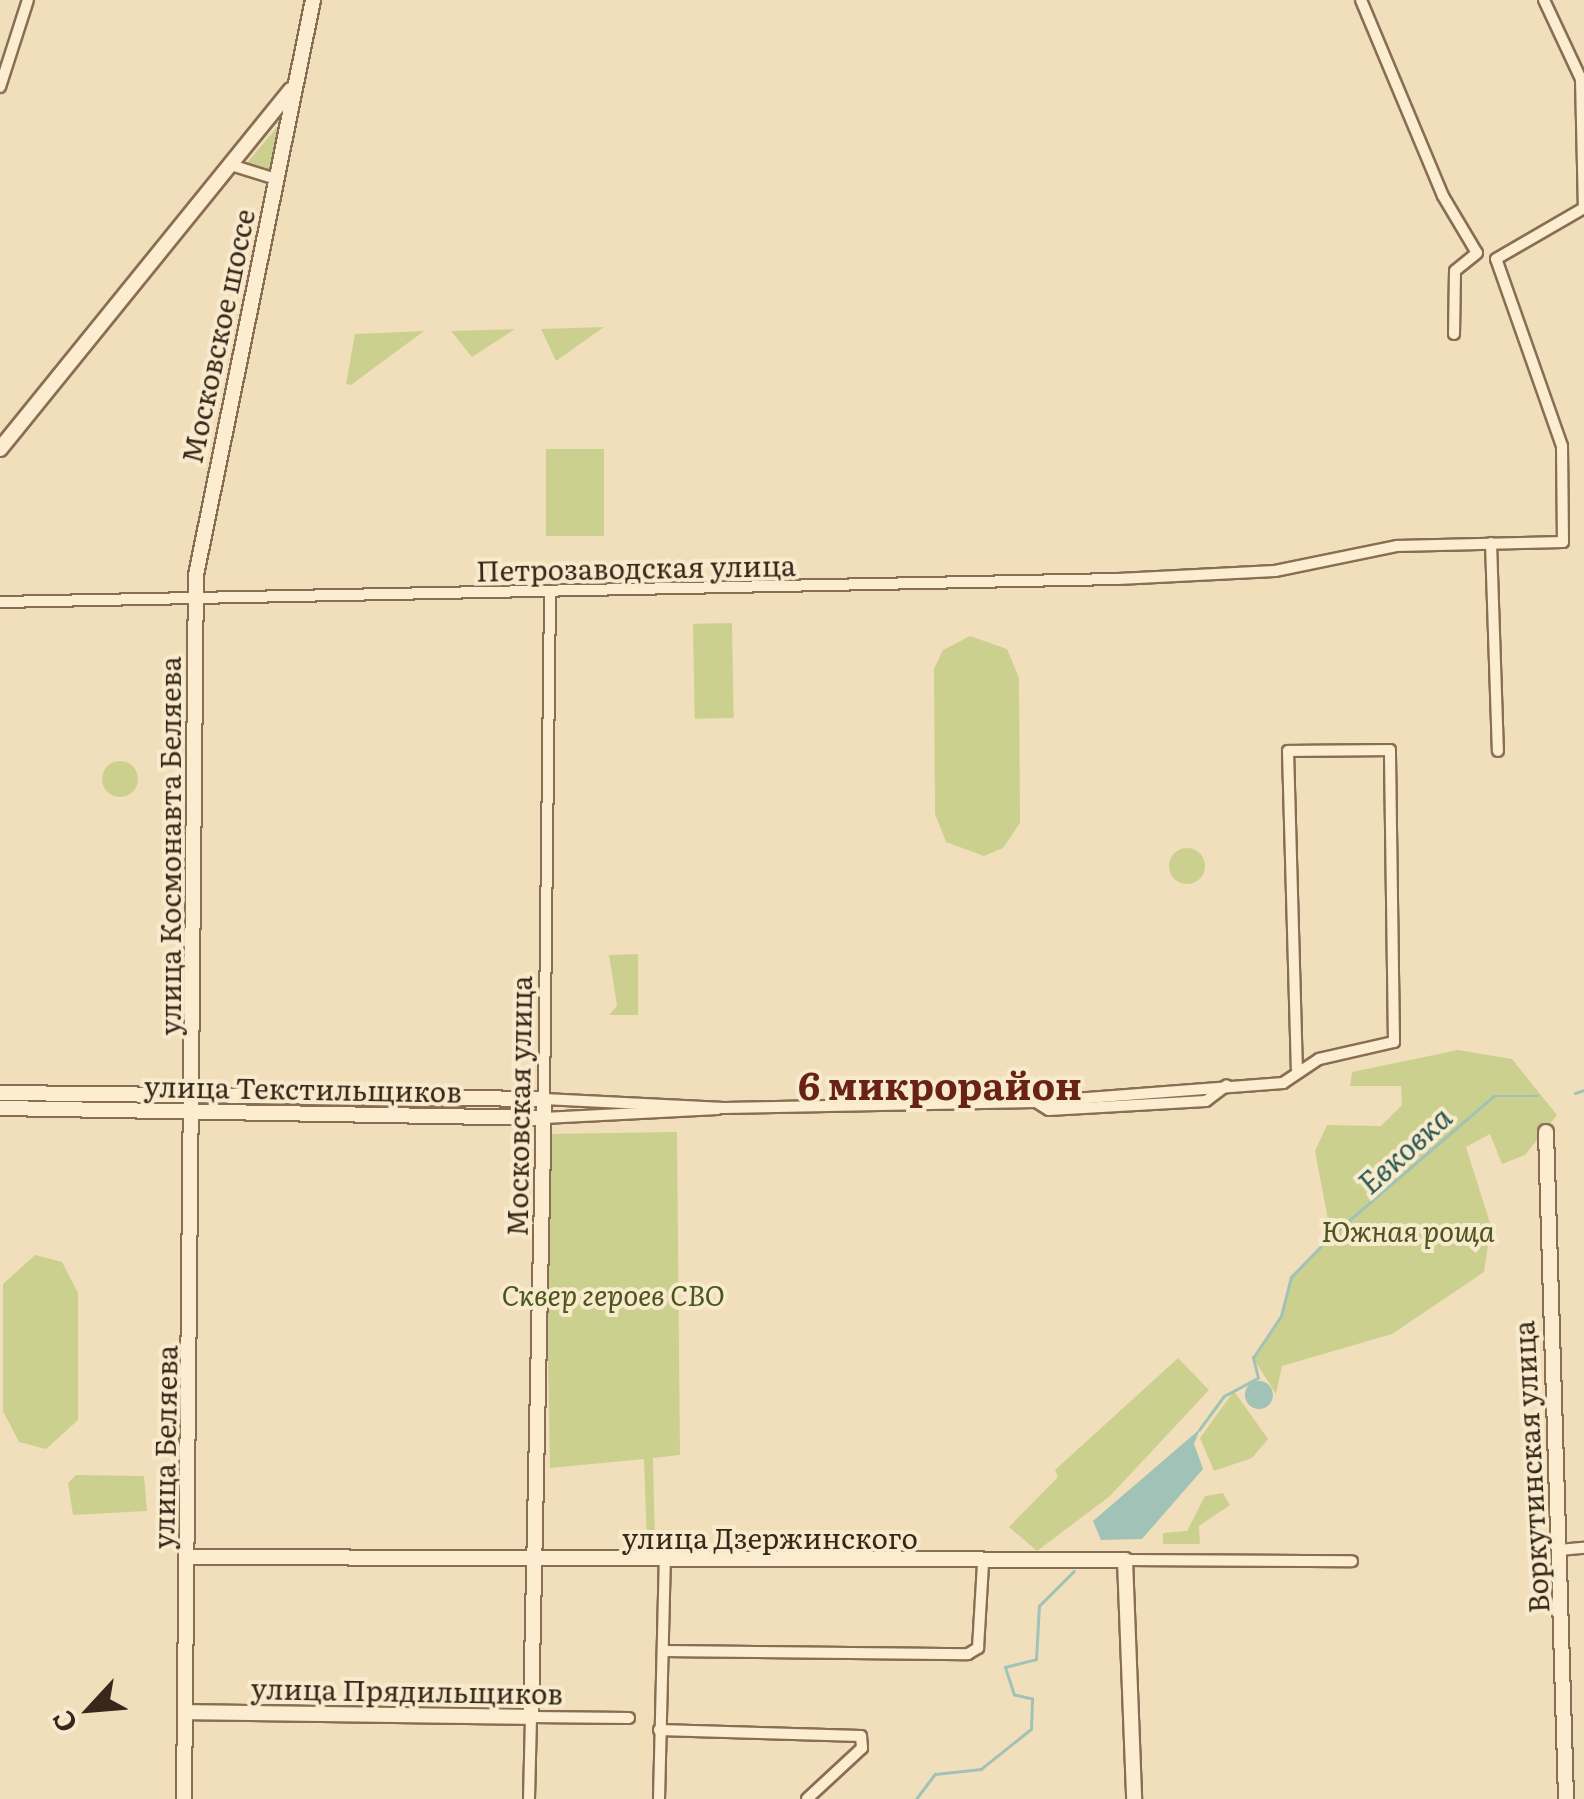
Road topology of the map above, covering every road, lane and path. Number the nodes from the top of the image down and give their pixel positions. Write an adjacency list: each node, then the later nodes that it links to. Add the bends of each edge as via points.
1 (28, 0): 8 (street)
2 (313, 0): 7 (street, Московское шоссе)
3 (1361, 0): 12 (street, via 1443,196)
4 (1544, 0): 6 (street)
5 (1556, 0): 6 (street)
6 (1552, 12): 11 (street, via 1580,79)
7 (295, 86): 9 (street, Московское шоссе); 10 (street, Московское шоссе)
8 (0, 87)
9 (231, 165): 10 (street); 15 (street, Московское шоссе)
10 (276, 179): 18 (street, Московское шоссе)
11 (1584, 208): 13 (street)
12 (1478, 253): 13 (street); 14 (street, via 1455,271)
13 (1496, 259): 16 (street, Петрозаводская улица, via 1562,446 1563,542)
14 (1454, 334)
15 (0, 450)
16 (1491, 543): 17 (street, Петрозаводская улица, via 1396,546 1274,571); 20 (street)
17 (550, 594): 18 (street, Петрозаводская улица); 23 (street, Московская улица)
18 (195, 597): 19 (street, Петрозаводская улица); 25 (street, улица Космонавта Беляева)
19 (0, 602)
20 (1498, 752)
21 (1297, 1069): 21 (street, улица Текстильщиков, via 1394,1042 1390,750 1288,752); 27 (street, улица Текстильщиков, via 1283,1083 1036,1102)
22 (0, 1093): 25 (street, улица Текстильщиков)
23 (544, 1100): 24 (street, улица Текстильщиков); 25 (street, улица Текстильщиков); 28 (street, Московская улица)
24 (677, 1101): 27 (street, улица Текстильщиков); 29 (street)
25 (193, 1102): 26 (street, улица Текстильщиков); 28 (street, улица Текстильщиков); 33 (street, улица Беляева)
26 (0, 1108)
27 (724, 1108): 29 (street, улица Текстильщиков)
28 (544, 1118): 29 (street, улица Текстильщиков); 37 (street, Московская улица)
29 (677, 1118)
30 (1546, 1132): 32 (street, Воркутинская улица)
31 (1584, 1548): 32 (street)
32 (1559, 1550): 49 (street, Воркутинская улица)
33 (187, 1557): 37 (street, улица Дзержинского); 40 (street, улица Беляева)
34 (1125, 1560): 36 (street, улица Дзержинского); 38 (street, улица Дзержинского); 48 (street)
35 (664, 1561): 37 (street, улица Дзержинского); 38 (street, улица Дзержинского); 39 (street)
36 (1352, 1561)
37 (534, 1562): 41 (street, Московская улица)
38 (983, 1562): 39 (street, via 978,1648)
39 (663, 1651): 43 (street)
40 (185, 1712): 41 (street, улица Прядильщиков); 44 (street, улица Беляева)
41 (531, 1717): 42 (street, улица Прядильщиков); 45 (street, Московская улица)
42 (629, 1718)
43 (659, 1730): 46 (street); 47 (street, via 864,1740)
44 (184, 1799)
45 (529, 1799)
46 (659, 1799)
47 (806, 1799)
48 (1134, 1799)
49 (1566, 1799)

